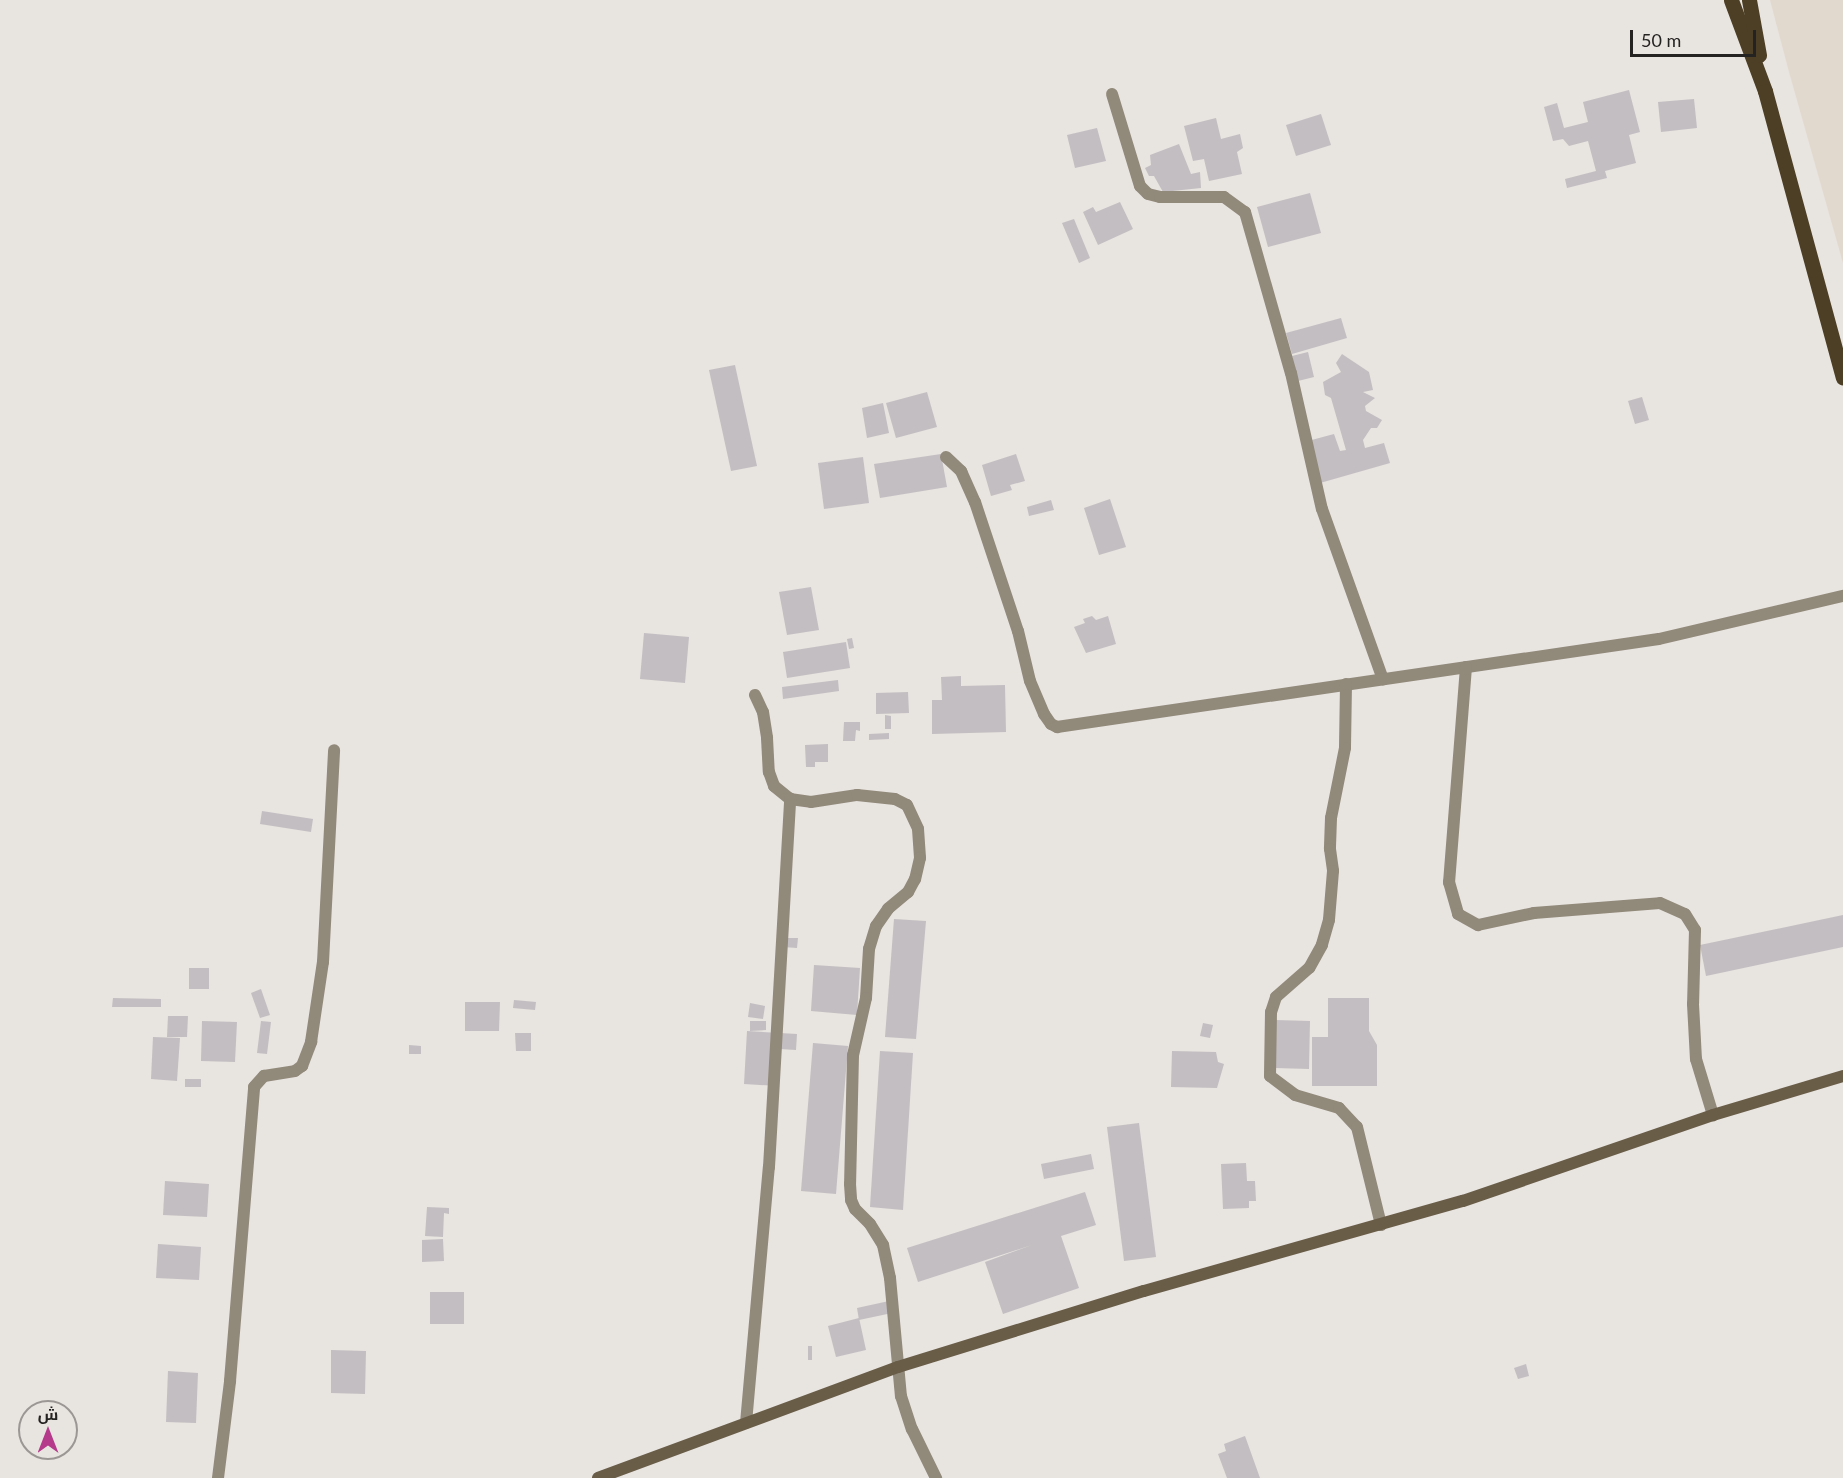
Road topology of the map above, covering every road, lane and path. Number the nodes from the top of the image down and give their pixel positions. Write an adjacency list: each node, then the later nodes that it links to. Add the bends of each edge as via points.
1 (1731, 0): 3 (main road)
2 (1749, 0): 3 (main road)
3 (1765, 91): 5 (main road)
4 (1112, 94): 9 (street, via 1140,186 1148,194 1224,196 1245,213 1291,374 1322,509)
5 (1843, 378)
6 (946, 457): 10 (street, via 962,471 975,502 1018,631 1030,681 1051,724 1082,725)
7 (1843, 596): 8 (street, via 1659,639)
8 (1466, 667): 9 (street); 15 (street, via 1449,882 1458,914 1478,924 1534,913 1660,903 1685,914 1695,930 1696,1059)
9 (1383, 679): 10 (street)
10 (1346, 684): 16 (street, via 1345,748 1331,818 1333,871 1329,920 1322,945 1309,968 1276,997 1271,1012 1270,1076 1295,1095 1339,1108 1357,1127)
11 (755, 696): 13 (street, via 763,712 769,772 774,786)
12 (334, 750): 19 (street, via 323,962 311,1042 302,1066 295,1071 264,1076 254,1087)
13 (790, 799): 17 (street, via 811,802 857,795 895,799 908,805 918,829 920,858 915,879 876,926 869,949 866,998 853,1055 851,1200 883,1245 895,1314); 18 (street, via 769,1167)
14 (1843, 1076): 15 (street)
15 (1713, 1115): 16 (street)
16 (1382, 1225): 17 (street, via 1144,1291)
17 (898, 1368): 18 (street); 21 (street, via 901,1396 912,1429)
18 (746, 1424): 20 (street)
19 (219, 1478)
20 (598, 1478)
21 (936, 1478)

